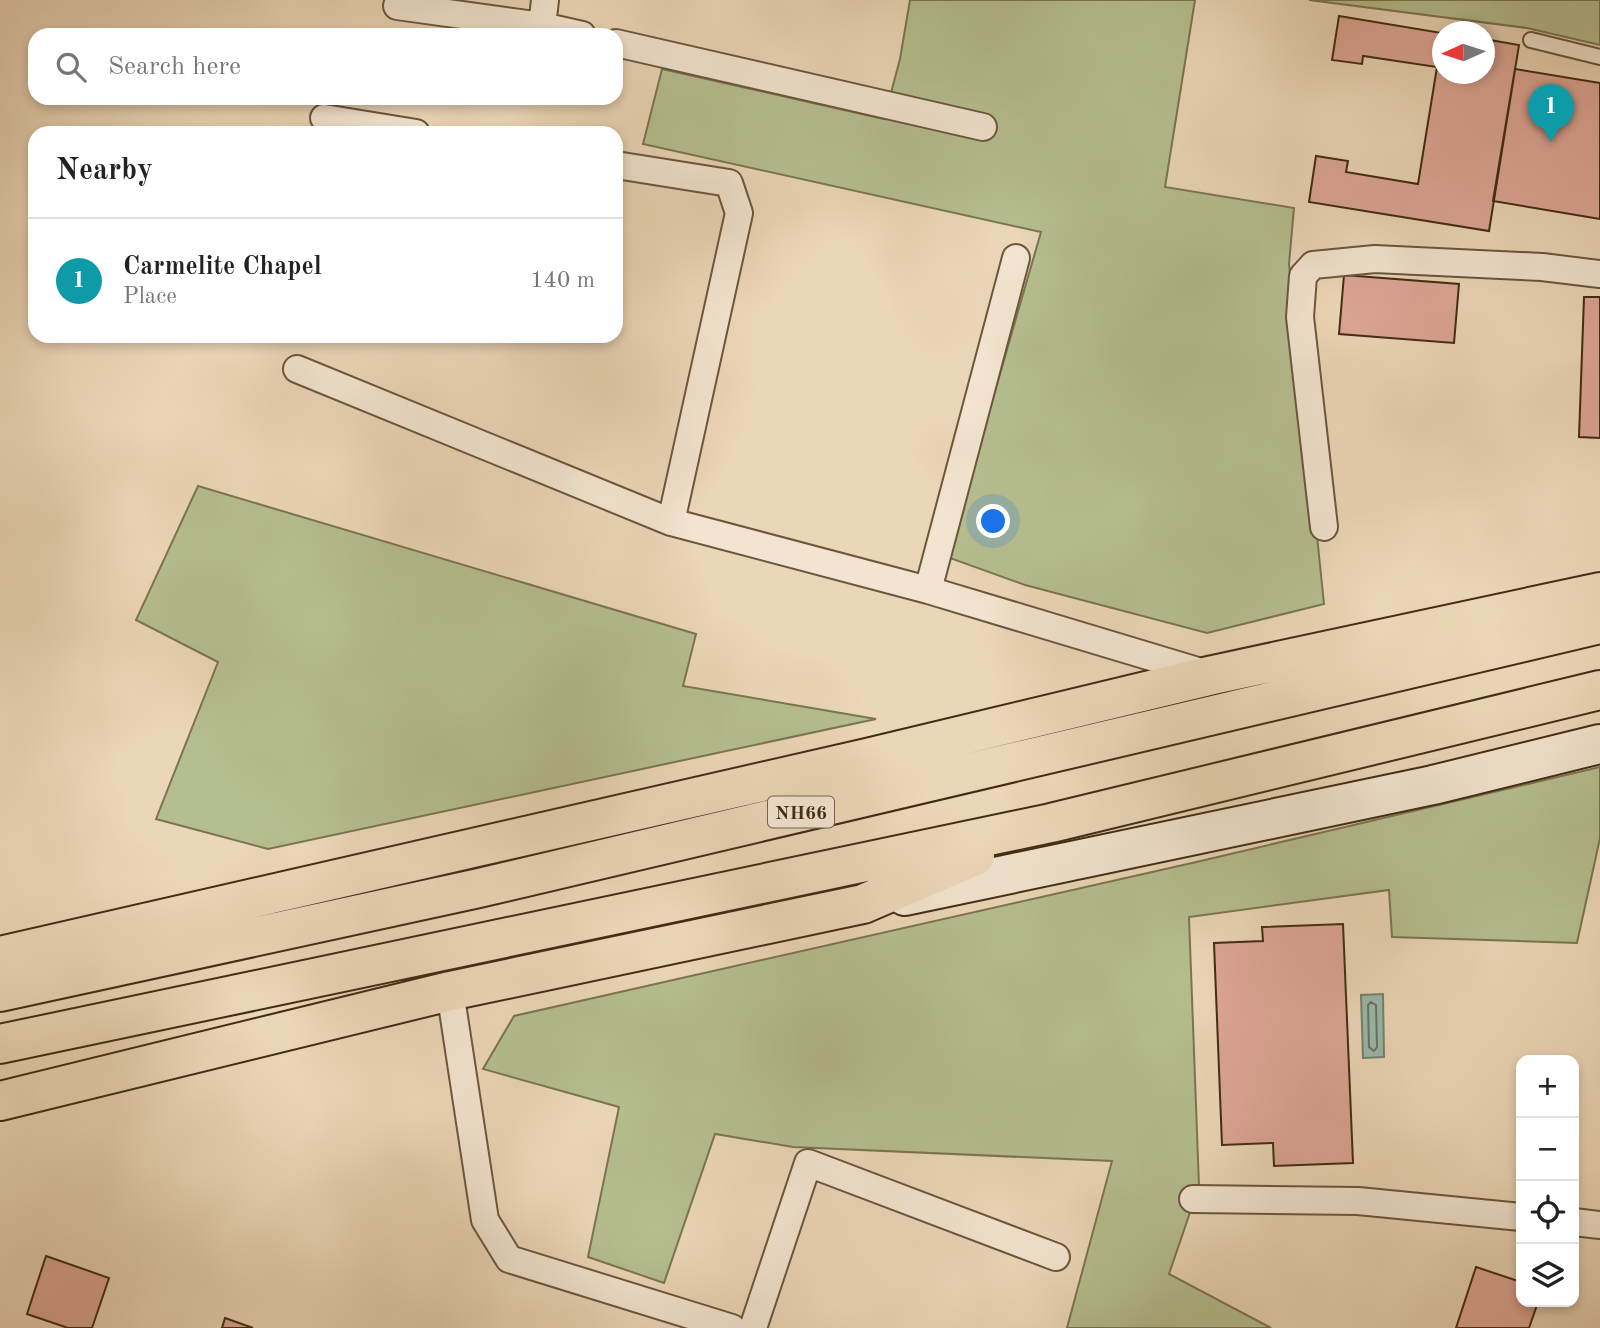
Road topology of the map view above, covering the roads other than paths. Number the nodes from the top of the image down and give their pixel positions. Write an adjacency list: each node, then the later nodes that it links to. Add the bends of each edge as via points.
1 (397, 6): 2 (street)
2 (544, 13): 3 (street)
3 (570, 28)
4 (1531, 40): 6 (lane)
5 (623, 45): 9 (street)
6 (1600, 57)
7 (324, 118): 8 (street)
8 (373, 126)
9 (983, 127)
10 (623, 166): 14 (street, via 729,183 739,213)
11 (1016, 258): 16 (street)
12 (1600, 274): 15 (street, via 1375,259 1313,265 1303,276 1300,317)
13 (297, 369): 14 (street)
14 (671, 522): 16 (street)
15 (1324, 527)
16 (928, 590): 19 (street)
17 (1600, 592): 19 (highway)
18 (1600, 624): 26 (highway, NH66, via 479,888)
19 (1213, 675): 24 (highway)
20 (1600, 690): 22 (highway)
21 (1600, 744): 23 (street, via 1433,785)
22 (1051, 823): 23 (highway); 27 (highway)
23 (863, 904): 25 (highway)
24 (0, 956)
25 (450, 991): 28 (highway); 34 (street, via 485,1220 509,1259)
26 (0, 992)
27 (0, 1044)
28 (0, 1101)
29 (1193, 1199): 30 (street, via 1357,1201)
30 (1516, 1217)
31 (1579, 1223): 32 (street)
32 (1600, 1225)
33 (1056, 1257): 35 (street, via 808,1163)
34 (732, 1328)
35 (753, 1328)

